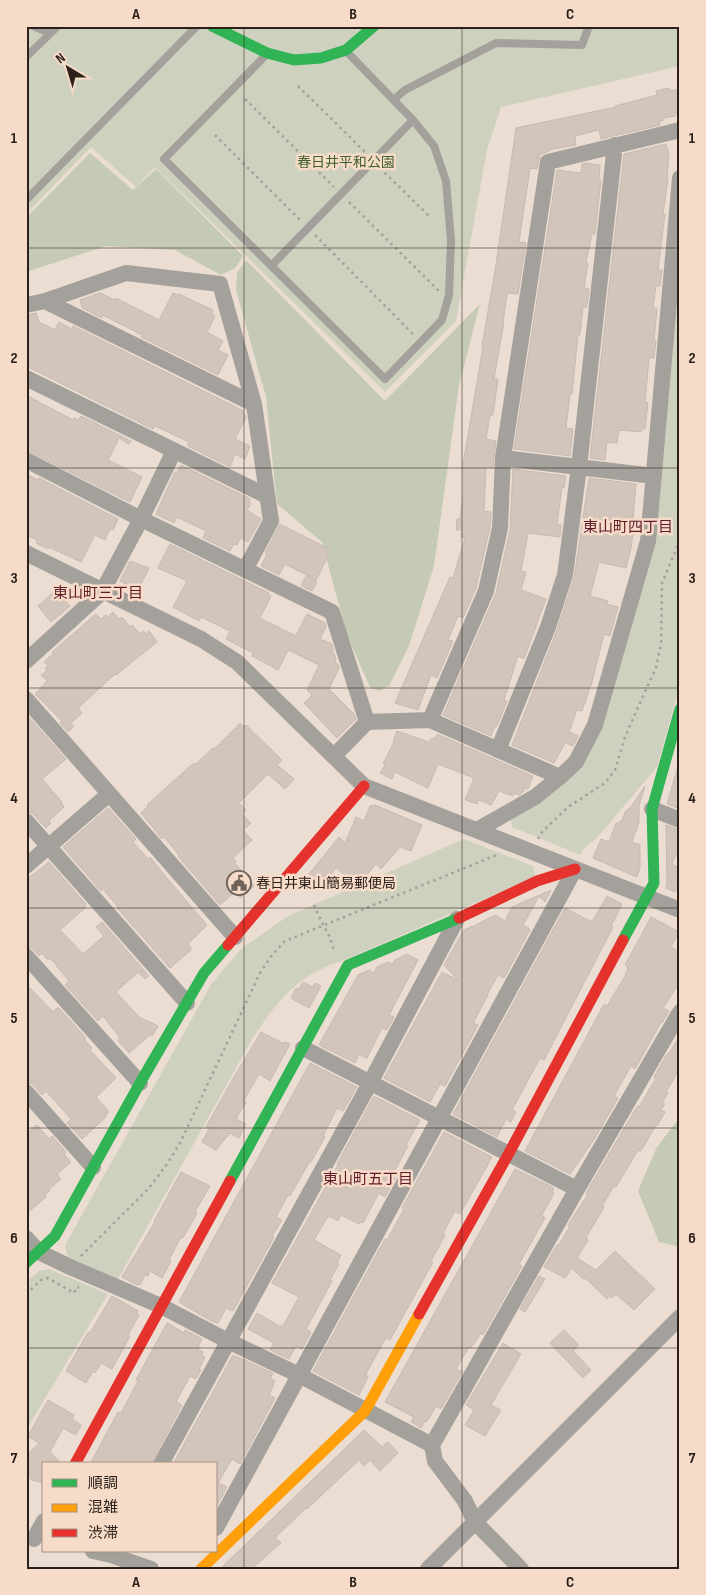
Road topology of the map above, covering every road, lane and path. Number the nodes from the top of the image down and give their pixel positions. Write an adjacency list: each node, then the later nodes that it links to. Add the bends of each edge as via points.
1 (33, 26): 7 (lane)
2 (58, 26): 7 (lane)
3 (196, 26): 19 (lane)
4 (212, 26): 9 (street)
5 (374, 26): 8 (street)
6 (589, 26): 12 (lane, via 582,46 496,43 405,90)
7 (50, 33): 10 (lane)
8 (346, 50): 9 (street, via 321,58 294,60); 12 (lane)
9 (268, 53): 22 (lane, via 164,159)
10 (26, 57)
11 (298, 86): 17 (path)
12 (393, 100): 13 (lane)
13 (413, 120): 17 (lane); 25 (lane, via 434,146 446,181 451,241 449,295 442,320)
14 (680, 130): 16 (street)
15 (215, 135): 21 (path)
16 (615, 145): 29 (street, via 548,162); 31 (street)
17 (373, 161): 20 (path); 21 (lane)
18 (680, 178): 32 (street)
19 (26, 200)
20 (431, 218)
21 (308, 228): 22 (lane); 25 (path)
22 (271, 266): 25 (lane, via 386,379)
23 (45, 301): 24 (street); 27 (street); 27 (street, via 126,273 220,284)
24 (26, 305)
25 (421, 342)
26 (26, 378): 28 (street)
27 (254, 404): 33 (street)
28 (174, 451): 33 (street); 34 (street)
29 (503, 458): 31 (street); 42 (street, via 500,528 486,591)
30 (26, 460): 34 (street)
31 (580, 467): 32 (street); 44 (street, via 565,575 548,627)
32 (654, 476): 46 (street, via 648,541 595,725 576,762)
33 (267, 496): 37 (street, via 271,521)
34 (141, 519): 37 (street); 38 (street)
35 (680, 540): 54 (path, via 662,583 661,643 656,668 625,737 615,770 604,783 568,808)
36 (26, 554): 38 (street)
37 (245, 570): 43 (street, via 332,612)
38 (102, 592): 39 (street); 45 (street, via 201,639 238,662)
39 (26, 661)
40 (26, 699): 48 (street)
41 (680, 709): 49 (street)
42 (430, 720): 43 (street); 44 (street)
43 (367, 722): 45 (street)
44 (498, 750): 46 (street)
45 (334, 756): 47 (street)
46 (560, 778): 52 (street, via 535,798)
47 (364, 786): 52 (street); 62 (street)
48 (109, 794): 53 (street); 62 (street)
49 (652, 809): 51 (street); 57 (street, via 654,883)
50 (26, 820): 53 (street)
51 (680, 820)
52 (477, 830): 54 (street)
53 (49, 846): 55 (street); 65 (street)
54 (526, 850): 56 (street); 61 (path)
55 (26, 866)
56 (575, 869): 57 (street); 60 (street, via 537,881); 71 (street)
57 (648, 897): 59 (street); 72 (street)
58 (314, 905): 61 (path)
59 (680, 910)
60 (457, 920): 64 (street); 69 (street)
61 (322, 925): 64 (path, via 330,935 333,948); 78 (path, via 285,942 272,955 260,973 167,1164 149,1188)
62 (235, 937): 65 (street, via 204,973)
63 (26, 956): 68 (street)
64 (348, 965): 67 (street)
65 (187, 1003): 68 (street)
66 (680, 1012): 74 (street)
67 (303, 1048): 69 (street); 81 (street)
68 (140, 1083): 73 (street)
69 (370, 1083): 71 (street); 83 (street)
70 (26, 1092): 73 (street)
71 (440, 1117): 72 (street); 84 (street)
72 (509, 1153): 74 (street); 85 (street)
73 (94, 1167): 76 (street, via 55,1236)
74 (577, 1189): 86 (street)
75 (26, 1238): 76 (street)
76 (39, 1252): 77 (street); 78 (street)
77 (26, 1263)
78 (70, 1267): 81 (street)
79 (85, 1291): 80 (path, via 77,1287 74,1293 48,1278)
80 (26, 1294)
81 (161, 1306): 83 (street); 87 (street)
82 (680, 1317): 89 (street)
83 (228, 1341): 84 (street); 88 (street)
84 (299, 1376): 85 (street); 90 (street)
85 (365, 1411): 86 (street); 97 (street)
86 (432, 1445): 89 (street, via 434,1461 465,1501)
87 (76, 1462)
88 (162, 1462)
89 (475, 1522): 98 (street); 99 (street)
90 (218, 1524)
91 (42, 1525): 92 (street)
92 (35, 1539)
93 (203, 1552): 96 (street)
94 (112, 1553): 95 (street)
95 (151, 1569)
96 (194, 1569)
97 (201, 1569)
98 (428, 1569)
99 (522, 1569)

